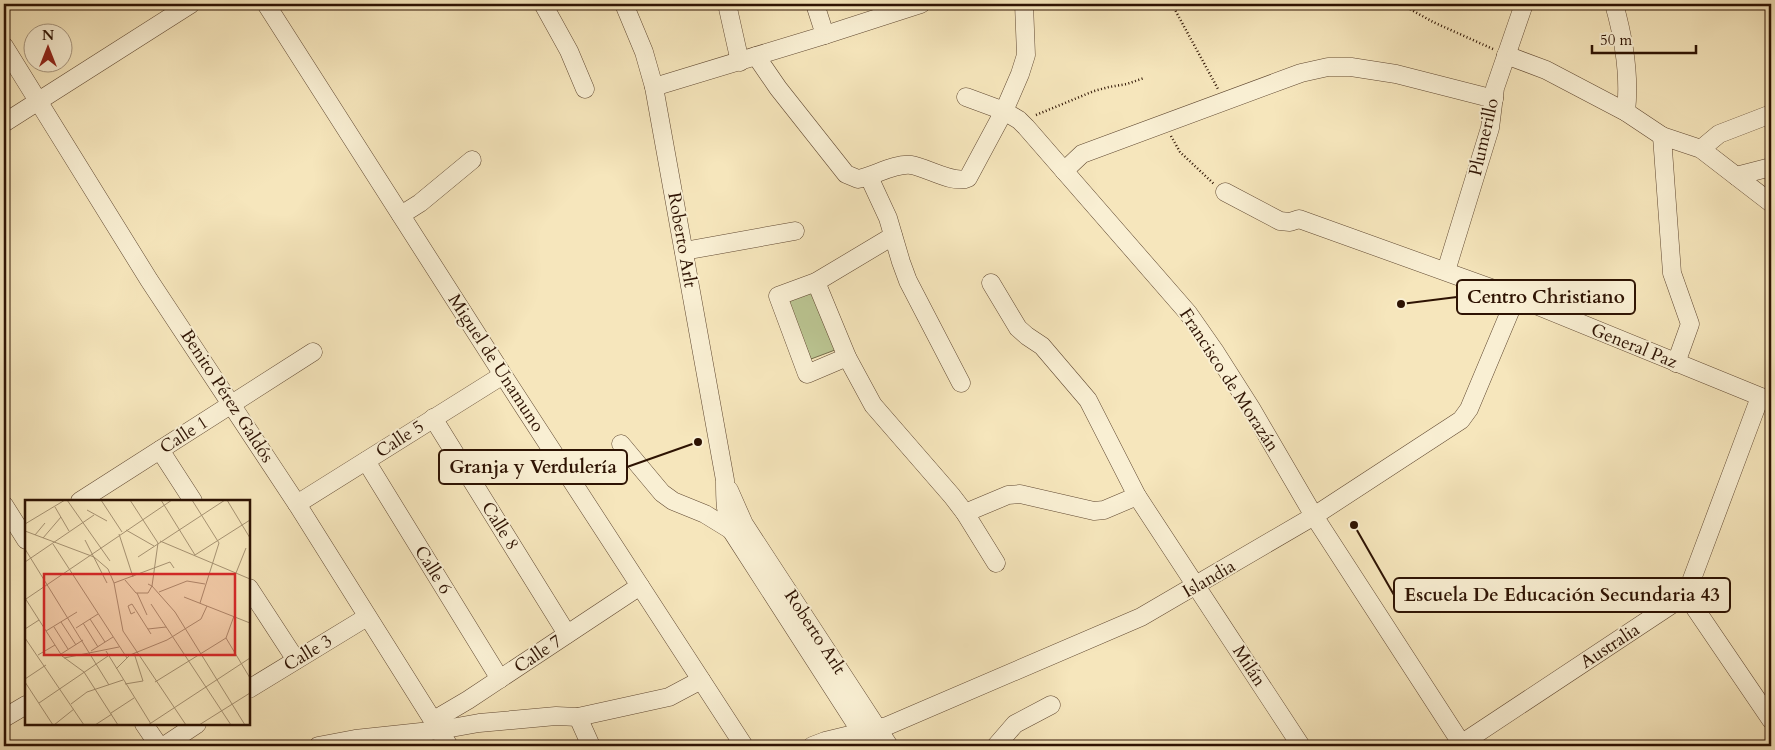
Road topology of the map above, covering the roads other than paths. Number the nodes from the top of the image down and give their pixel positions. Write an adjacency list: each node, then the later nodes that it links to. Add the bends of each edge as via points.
1 (191, 4): 19 (street)
2 (266, 4): 33 (street, Miguel de Unamuno)
3 (543, 4): 16 (street)
4 (624, 4): 15 (street, Roberto Arlt)
5 (727, 4): 14 (street)
6 (815, 4): 11 (street)
7 (921, 4): 11 (street)
8 (1024, 4): 20 (street, via 1026,55)
9 (1524, 4): 13 (street, Plumerillo)
10 (1614, 4): 21 (street, via 1628,82)
11 (825, 35): 14 (street)
12 (4, 46): 19 (street, Benito Pérez Galdós)
13 (1506, 55): 18 (street, Plumerillo); 21 (street, via 1546,70)
14 (748, 59): 15 (street); 30 (street, via 778,88 846,174 858,179)
15 (654, 86): 36 (street, Roberto Arlt)
16 (585, 89)
17 (966, 97): 20 (street, Francisco de Morazán)
18 (1494, 99): 28 (street, via 1396,74 1328,67 1301,73 1082,154); 37 (street, Plumerillo, via 1490,128)
19 (39, 101): 23 (street); 47 (street, Benito Pérez Galdós, via 149,280)
20 (1004, 111): 28 (street, Francisco de Morazán, via 1023,124); 30 (street, via 972,172 964,180 903,165)
21 (1626, 112): 24 (street)
22 (1771, 114): 25 (street, via 1719,134)
23 (4, 124)
24 (1662, 136): 25 (street); 43 (street, via 1672,273 1690,324)
25 (1702, 149): 29 (street)
26 (472, 160): 33 (street)
27 (1771, 167): 29 (street)
28 (1064, 171): 60 (street, Francisco de Morazán, via 1188,313 1251,408)
29 (1736, 176): 32 (street)
30 (869, 177): 35 (street, via 888,218)
31 (1225, 192): 37 (street, General Paz, via 1280,221 1299,219)
32 (1771, 203)
33 (401, 215): 44 (street, Miguel de Unamuno)
34 (795, 231): 36 (street)
35 (892, 236): 38 (street); 45 (street, via 908,281)
36 (684, 251): 52 (street, Roberto Arlt)
37 (1446, 271): 40 (street, General Paz)
38 (816, 282): 42 (street); 42 (street, via 778,296 807,374)
39 (990, 283): 54 (street, Milán, via 1018,328 1042,346 1088,400)
40 (1516, 297): 43 (street, General Paz); 60 (street, Islandia, via 1469,409 1461,420)
41 (313, 352): 47 (street, Calle 1)
42 (847, 357): 59 (street, via 873,405)
43 (1676, 363): 46 (street, General Paz)
44 (503, 375): 48 (street, Calle 5); 64 (street, Miguel de Unamuno)
45 (960, 383)
46 (1766, 399): 67 (street)
47 (232, 403): 50 (street, Calle 1); 57 (street, Benito Pérez Galdós)
48 (433, 418): 51 (street, Calle 5); 69 (street, Calle 8)
49 (621, 444): 61 (street, via 662,494 706,514)
50 (160, 450): 53 (street, Calle 1); 56 (street)
51 (366, 461): 57 (street, Calle 5); 71 (street, Calle 6)
52 (725, 480): 61 (street, Roberto Arlt, via 726,515); 82 (street, Roberto Arlt, via 744,524)
53 (99, 496): 55 (street, Calle 1)
54 (1137, 496): 59 (street, via 1094,511 1029,495 1008,495); 65 (street, Milán)
55 (84, 500)
56 (192, 500)
57 (297, 504): 68 (street, Benito Pérez Galdós)
58 (4, 505): 62 (street)
59 (965, 513): 63 (street)
60 (1314, 516): 65 (street, Islandia); 94 (street, Francisco de Morazán)
61 (731, 530): 82 (street, Roberto Arlt)
62 (25, 537)
63 (996, 563)
64 (640, 586): 69 (street, Calle 7); 72 (street, Miguel de Unamuno)
65 (1196, 586): 82 (street, Islandia, via 1141,617); 93 (street, Milán)
66 (250, 590): 70 (street)
67 (1686, 595): 78 (street); 94 (street, Australia)
68 (367, 617): 70 (street, Calle 3); 81 (street, Benito Pérez Galdós)
69 (567, 634): 71 (street, Calle 7)
70 (296, 660): 73 (street, Calle 3)
71 (500, 679): 81 (street, Calle 7)
72 (702, 680): 76 (street, via 669,697); 89 (street, Miguel de Unamuno)
73 (250, 688)
74 (25, 705): 77 (street)
75 (1051, 705): 92 (street, via 1015,724)
76 (578, 717): 81 (street); 88 (street)
77 (4, 718)
78 (1771, 720)
79 (145, 725): 84 (street)
80 (195, 725): 85 (street)
81 (437, 725): 86 (street); 87 (street, Benito Pérez Galdós)
82 (870, 736): 83 (street, Islandia); 91 (street)
83 (837, 742): 90 (street, Islandia)
84 (158, 746)
85 (164, 746)
86 (318, 746)
87 (449, 746)
88 (591, 746)
89 (744, 746)
90 (812, 746)
91 (889, 746)
92 (996, 746)
93 (1301, 746)
94 (1461, 746)

